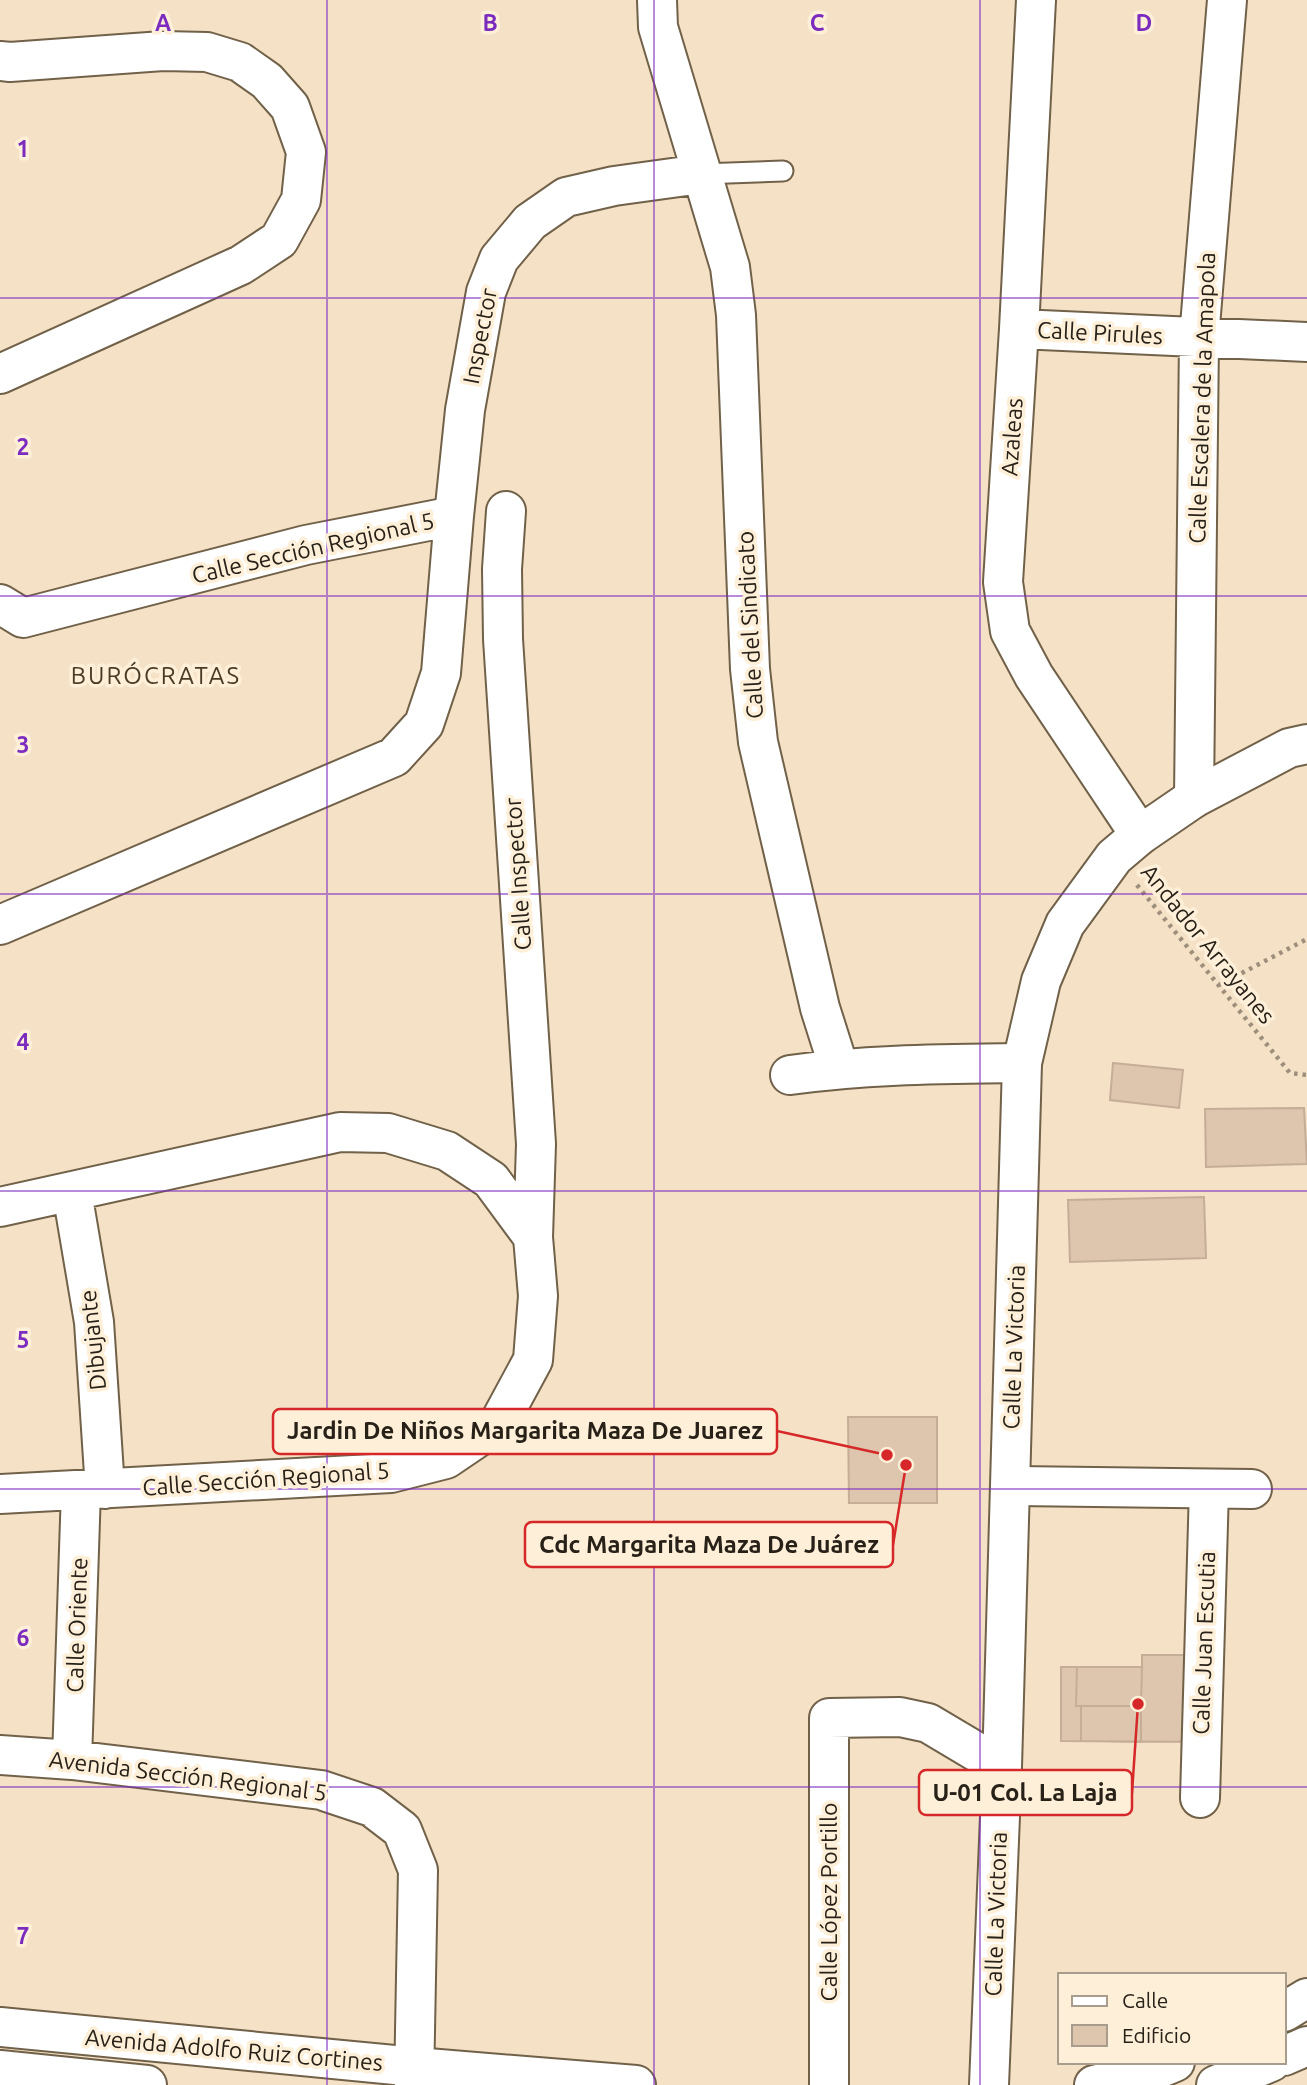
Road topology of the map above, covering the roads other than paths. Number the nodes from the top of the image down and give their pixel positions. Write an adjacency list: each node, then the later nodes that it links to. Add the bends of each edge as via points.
1 (657, 0): 6 (street, Calle del Sindicato, via 658,27)
2 (1036, 0): 7 (street, Azaleas)
3 (1227, 0): 8 (street, Calle Escalera de la Amapola)
4 (0, 61): 10 (street, via 207,52 240,62 267,81 290,107 306,152 300,200 279,240 241,265)
5 (783, 171): 6 (lane)
6 (701, 174): 12 (street, Inspector, via 566,197 530,222 499,259 483,305 465,410); 19 (street, Calle del Sindicato, via 730,267 736,315 750,668 758,742 820,1008)
7 (1019, 329): 8 (street, Calle Pirules); 16 (street, Azaleas, via 1003,582 1010,631)
8 (1199, 338): 9 (street, Calle Pirules); 15 (street, Calle Escalera de la Amapola)
9 (1307, 342)
10 (0, 374)
11 (506, 511): 23 (street, Calle Inspector, via 503,639 536,1144)
12 (454, 516): 13 (street, Calle Sección Regional 5, via 306,545 23,618); 17 (street, Calle Sección Regional 5, via 441,673 424,724 394,758)
13 (0, 604)
14 (1307, 744): 15 (street, Calle La Victoria, via 1289,748)
15 (1194, 797): 16 (street, Calle La Victoria)
16 (1127, 846): 18 (street, Calle La Victoria, via 1065,924 1041,981)
17 (0, 925)
18 (1022, 1063): 19 (street); 24 (street, Calle La Victoria)
19 (839, 1068): 20 (street)
20 (790, 1075)
21 (72, 1192): 22 (street); 23 (street, via 340,1132 388,1133 447,1151 491,1180); 25 (street, Dibujante, via 94,1322)
22 (0, 1207)
23 (533, 1237): 25 (street, Calle Sección Regional 5, via 538,1296 533,1360 499,1423 446,1460 391,1473)
24 (1011, 1486): 26 (street); 31 (street, Calle La Victoria)
25 (93, 1489): 28 (street, Calle Sección Regional 5); 30 (street, Calle Oriente)
26 (1209, 1489): 27 (street); 32 (street, Calle Juan Escutia)
27 (1252, 1489)
28 (0, 1494)
29 (0, 1755): 30 (street, Avenida Sección Regional 5)
30 (72, 1760): 41 (street, Avenida Sección Regional 5, via 321,1790 372,1807 402,1830 418,1870)
31 (1002, 1767): 45 (street, Calle López Portillo, via 928,1723 900,1717 829,1718); 46 (street, Calle La Victoria)
32 (1199, 1798)
33 (1307, 1998): 34 (street)
34 (1286, 2011)
35 (0, 2027): 41 (street, Avenida Adolfo Ruiz Cortines)
36 (1307, 2046): 37 (street)
37 (1286, 2055)
38 (1170, 2064): 47 (street)
39 (1266, 2064): 48 (street)
40 (0, 2070): 43 (street, Avenida Adolfo Ruiz Cortines)
41 (414, 2076): 42 (street, Avenida Adolfo Ruiz Cortines)
42 (454, 2078): 44 (street, Avenida Adolfo Ruiz Cortines)
43 (147, 2085)
44 (635, 2085)
45 (829, 2085)
46 (989, 2085)
47 (1094, 2085)
48 (1216, 2085)

